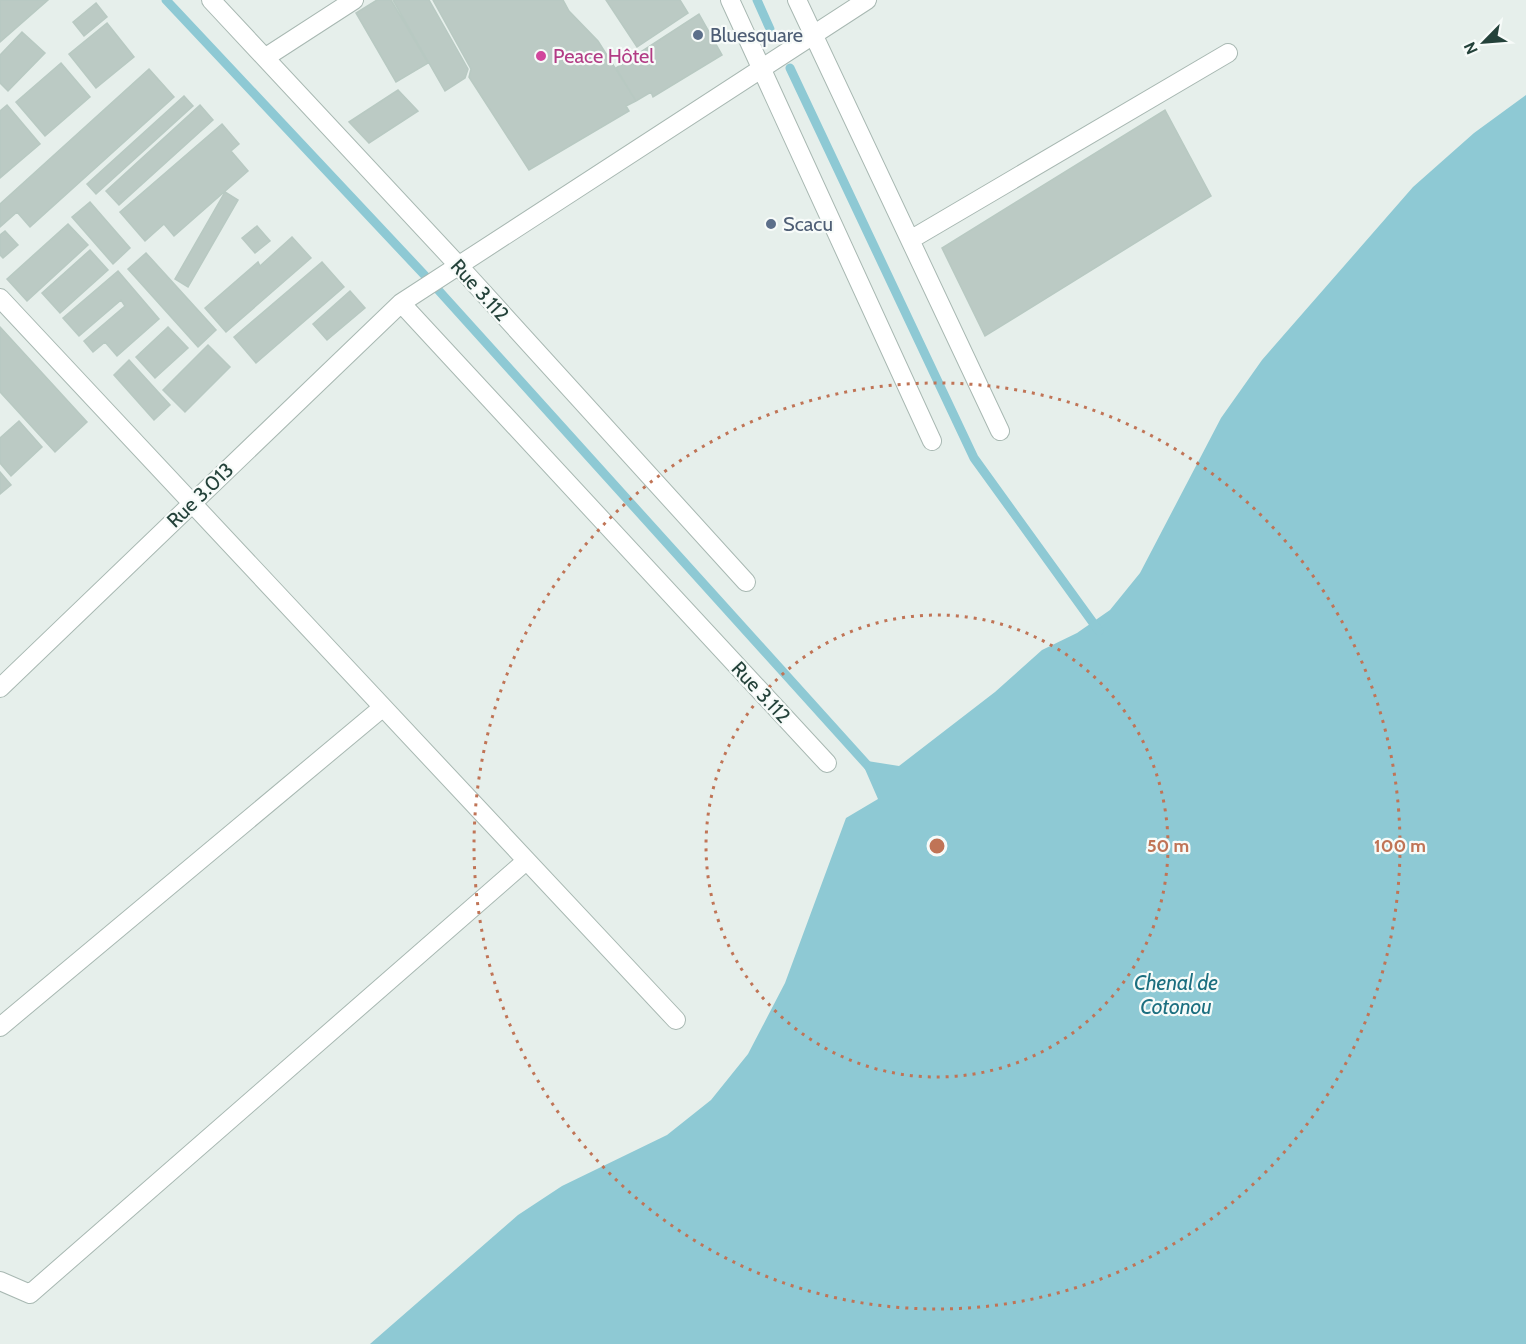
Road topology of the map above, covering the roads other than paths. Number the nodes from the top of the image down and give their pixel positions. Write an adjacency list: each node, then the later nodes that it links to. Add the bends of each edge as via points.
1 (211, 0): 8 (street, Rue 3.112)
2 (354, 0): 8 (street)
3 (730, 0): 9 (street)
4 (797, 0): 6 (street)
5 (867, 0): 6 (street, Rue 3.013)
6 (814, 35): 9 (street, Rue 3.013); 10 (street)
7 (1228, 53): 10 (street)
8 (266, 57): 11 (street, Rue 3.112)
9 (761, 69): 11 (street, Rue 3.013); 15 (street)
10 (910, 240): 14 (street)
11 (458, 265): 13 (street, Rue 3.013); 17 (street, Rue 3.112)
12 (0, 298): 16 (street)
13 (401, 303): 16 (street, Rue 3.013); 20 (street, Rue 3.112)
14 (1000, 431)
15 (932, 441)
16 (192, 503): 18 (street, Rue 3.013); 19 (street)
17 (746, 582)
18 (0, 688)
19 (382, 708): 21 (street); 23 (street)
20 (827, 763)
21 (526, 861): 22 (street); 24 (street, via 30,1294)
22 (676, 1020)
23 (0, 1027)
24 (0, 1281)

